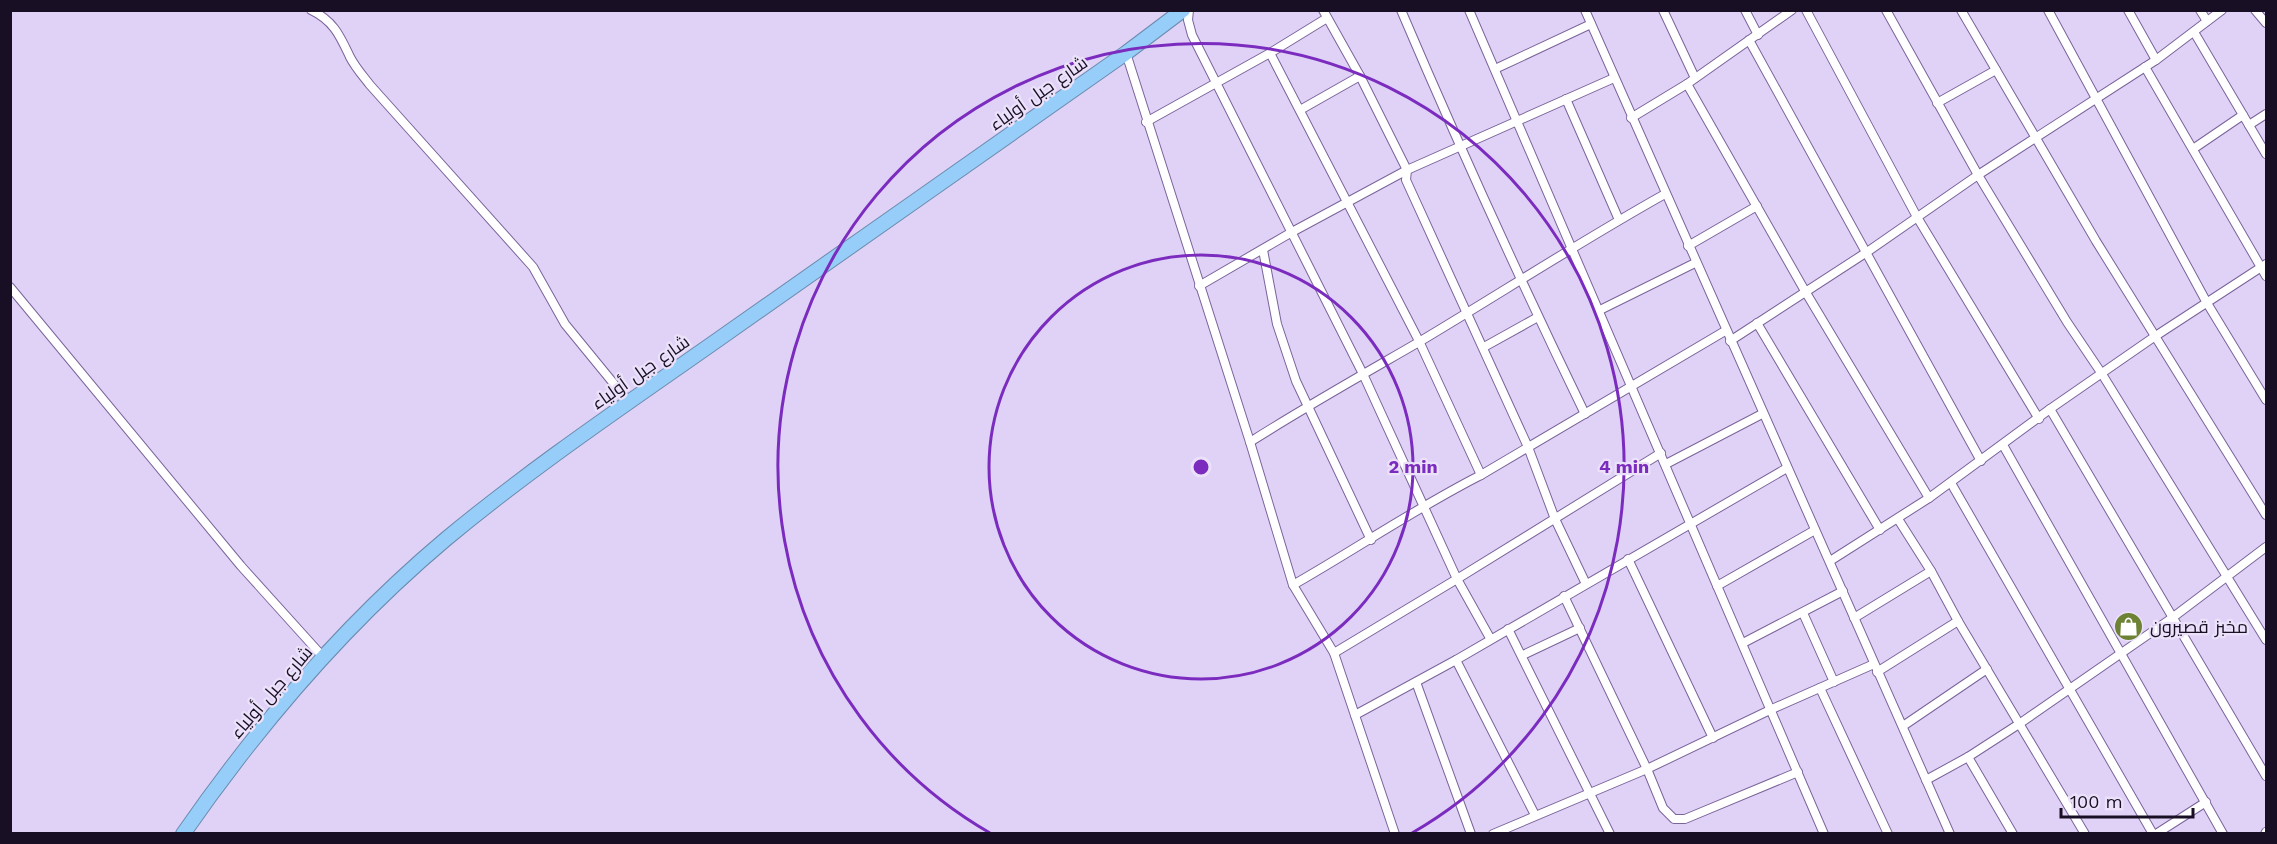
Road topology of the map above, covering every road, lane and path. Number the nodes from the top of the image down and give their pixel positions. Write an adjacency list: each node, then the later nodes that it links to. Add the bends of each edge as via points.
1 (311, 10): 83 (street, via 336,28 370,85 533,267 565,324)
2 (1183, 10): 25 (highway, شارع جبل أولياء)
3 (1189, 10): 34 (street, via 1192,34)
4 (1401, 10): 47 (street)
5 (1469, 10): 29 (street)
6 (1585, 10): 21 (street)
7 (1663, 10): 33 (street)
8 (1745, 10): 23 (street)
9 (1792, 10): 23 (street)
10 (1806, 10): 55 (street)
11 (1886, 10): 38 (street)
12 (1961, 10): 30 (street)
13 (2048, 10): 37 (street)
14 (2128, 10): 27 (street)
15 (2200, 10): 19 (street)
16 (2222, 10): 19 (street)
17 (2255, 10): 20 (street)
18 (1325, 14): 26 (street); 31 (street)
19 (2208, 21): 22 (street)
20 (2266, 23)
21 (1591, 24): 29 (street); 32 (street)
22 (2194, 32): 27 (street); 41 (street)
23 (1758, 35): 24 (street)
24 (1749, 40): 33 (street); 61 (street)
25 (1126, 53): 44 (street); 83 (highway, شارع جبل أولياء)
26 (1270, 53): 34 (street); 39 (street)
27 (2156, 60): 28 (street)
28 (2145, 67): 37 (street); 48 (street)
29 (1495, 69): 43 (street)
30 (1996, 70): 38 (street); 46 (street)
31 (1360, 76): 39 (street); 50 (street)
32 (1614, 78): 36 (street); 42 (street)
33 (1695, 78): 35 (street)
34 (1217, 83): 44 (street); 57 (street)
35 (1687, 84): 42 (street); 54 (street)
36 (1566, 99): 43 (street); 56 (street)
37 (2095, 100): 46 (street); 69 (street)
38 (1937, 102): 51 (street)
39 (1300, 110): 53 (street)
40 (2266, 114): 45 (street)
41 (2243, 115): 45 (street); 48 (street)
42 (1631, 118): 52 (street)
43 (1517, 120): 47 (street); 59 (street)
44 (1146, 122): 67 (street)
45 (2249, 125): 49 (street)
46 (2035, 139): 51 (street); 75 (street)
47 (1459, 146): 50 (street); 65 (street)
48 (2193, 149): 63 (street)
49 (2266, 154)
50 (1407, 170): 53 (street); 71 (street, via 1406,180)
51 (1978, 175): 55 (street); 80 (street)
52 (1665, 194): 56 (street); 58 (street)
53 (1348, 201): 57 (street); 77 (street)
54 (1757, 206): 58 (street); 68 (street)
55 (1917, 217): 61 (street); 88 (street)
56 (1619, 220): 59 (street)
57 (1292, 232): 60 (street); 79 (street)
58 (1688, 246): 62 (street)
59 (1572, 248): 65 (street); 70 (street)
60 (1263, 250): 67 (street); 84 (street, via 1277,324)
61 (1867, 252): 68 (street); 93 (street)
62 (1695, 262): 70 (street); 74 (street)
63 (2264, 266): 64 (street); 69 (street)
64 (2266, 276)
65 (1520, 280): 71 (street); 72 (street)
66 (10, 286): 130 (street, via 241,566)
67 (1199, 286): 89 (street)
68 (1805, 291): 73 (street); 98 (street)
69 (2207, 303): 75 (street); 82 (street)
70 (1600, 310): 81 (street)
71 (1467, 312): 77 (street); 78 (street)
72 (1538, 316): 78 (street); 86 (street)
73 (1757, 323): 76 (street); 105 (street)
74 (1725, 331): 76 (street); 81 (street)
75 (2154, 337): 80 (street); 100 (street)
76 (1730, 341): 87 (street)
77 (1419, 342): 79 (street); 96 (street)
78 (1484, 347): 91 (street)
79 (1363, 374): 84 (street); 99 (street)
80 (2102, 374): 85 (street); 111 (street)
81 (1632, 384): 86 (street); 92 (street)
82 (2266, 400)
83 (628, 401): 130 (highway, شارع جبل أولياء, via 445,540)
84 (1308, 405): 89 (street); 106 (street)
85 (2050, 409): 88 (street); 120 (street)
86 (1585, 414): 91 (street)
87 (1762, 414): 94 (street); 95 (street)
88 (2038, 418): 90 (street)
89 (1250, 442): 114 (street)
90 (2003, 445): 93 (street); 128 (street)
91 (1528, 447): 96 (street); 101 (street)
92 (1661, 453): 94 (street); 101 (street)
93 (1981, 461): 97 (street)
94 (1666, 464): 103 (street)
95 (1787, 468): 103 (street); 104 (street)
96 (1481, 475): 99 (street)
97 (1951, 483): 98 (street); 137 (street)
98 (1929, 498): 102 (street)
99 (1423, 507): 106 (street); 112 (street)
100 (2266, 516)
101 (1555, 519): 112 (street); 113 (street)
102 (1898, 519): 105 (street); 110 (street)
103 (1691, 523): 108 (street); 115 (street)
104 (1815, 530): 109 (street); 115 (street)
105 (1880, 530): 109 (street)
106 (1371, 540): 114 (street)
107 (2266, 547): 111 (street)
108 (1628, 559): 113 (street); 142 (street)
109 (1830, 561): 116 (street)
110 (1931, 571): 119 (street); 121 (street)
111 (2228, 575): 120 (street); 125 (street)
112 (1457, 579): 124 (street); 127 (street)
113 (1586, 584): 117 (street)
114 (1293, 585): 127 (street)
115 (1716, 586): 126 (street)
116 (1843, 591): 118 (street); 119 (street)
117 (1564, 596): 122 (street); 123 (street)
118 (1803, 613): 126 (street); 135 (street)
119 (1854, 618): 132 (street)
120 (2172, 618): 128 (street); 146 (street)
121 (1958, 621): 132 (street); 133 (street)
122 (1580, 628): 129 (street); 144 (street)
123 (1508, 629): 124 (street); 129 (street)
124 (1490, 638): 131 (street)
125 (2266, 640)
126 (1743, 643): 138 (street)
127 (1334, 653): 139 (street)
128 (2122, 653): 137 (street); 149 (street)
129 (1523, 655): 148 (street)
130 (324, 658): 151 (highway, شارع جبل أولياء, via 259,732)
131 (1456, 660): 134 (street); 150 (street)
132 (1875, 668): 135 (street); 141 (street)
133 (1987, 669): 140 (street); 141 (street)
134 (1416, 682): 139 (street); 153 (street)
135 (1834, 682): 136 (street)
136 (1820, 688): 138 (street); 157 (street)
137 (2068, 688): 140 (street); 161 (street)
138 (1772, 709): 142 (street); 145 (street)
139 (1355, 715): 152 (street)
140 (2019, 724): 143 (street); 160 (street)
141 (1903, 726): 147 (street)
142 (1713, 738): 144 (street)
143 (1968, 756): 147 (street); 159 (street)
144 (1647, 769): 145 (street, via 1663,808 1674,819 1685,819); 148 (street)
145 (1798, 772): 156 (street)
146 (2266, 776)
147 (1926, 780): 158 (street)
148 (1591, 792): 150 (street); 155 (street)
149 (2206, 801): 161 (street); 162 (street)
150 (1535, 815): 154 (street)
151 (183, 834)
152 (1395, 834)
153 (1471, 834)
154 (1493, 834)
155 (1610, 834)
156 (1824, 834)
157 (1888, 834)
158 (1950, 834)
159 (2013, 834)
160 (2085, 834)
161 (2155, 834)
162 (2223, 834)

